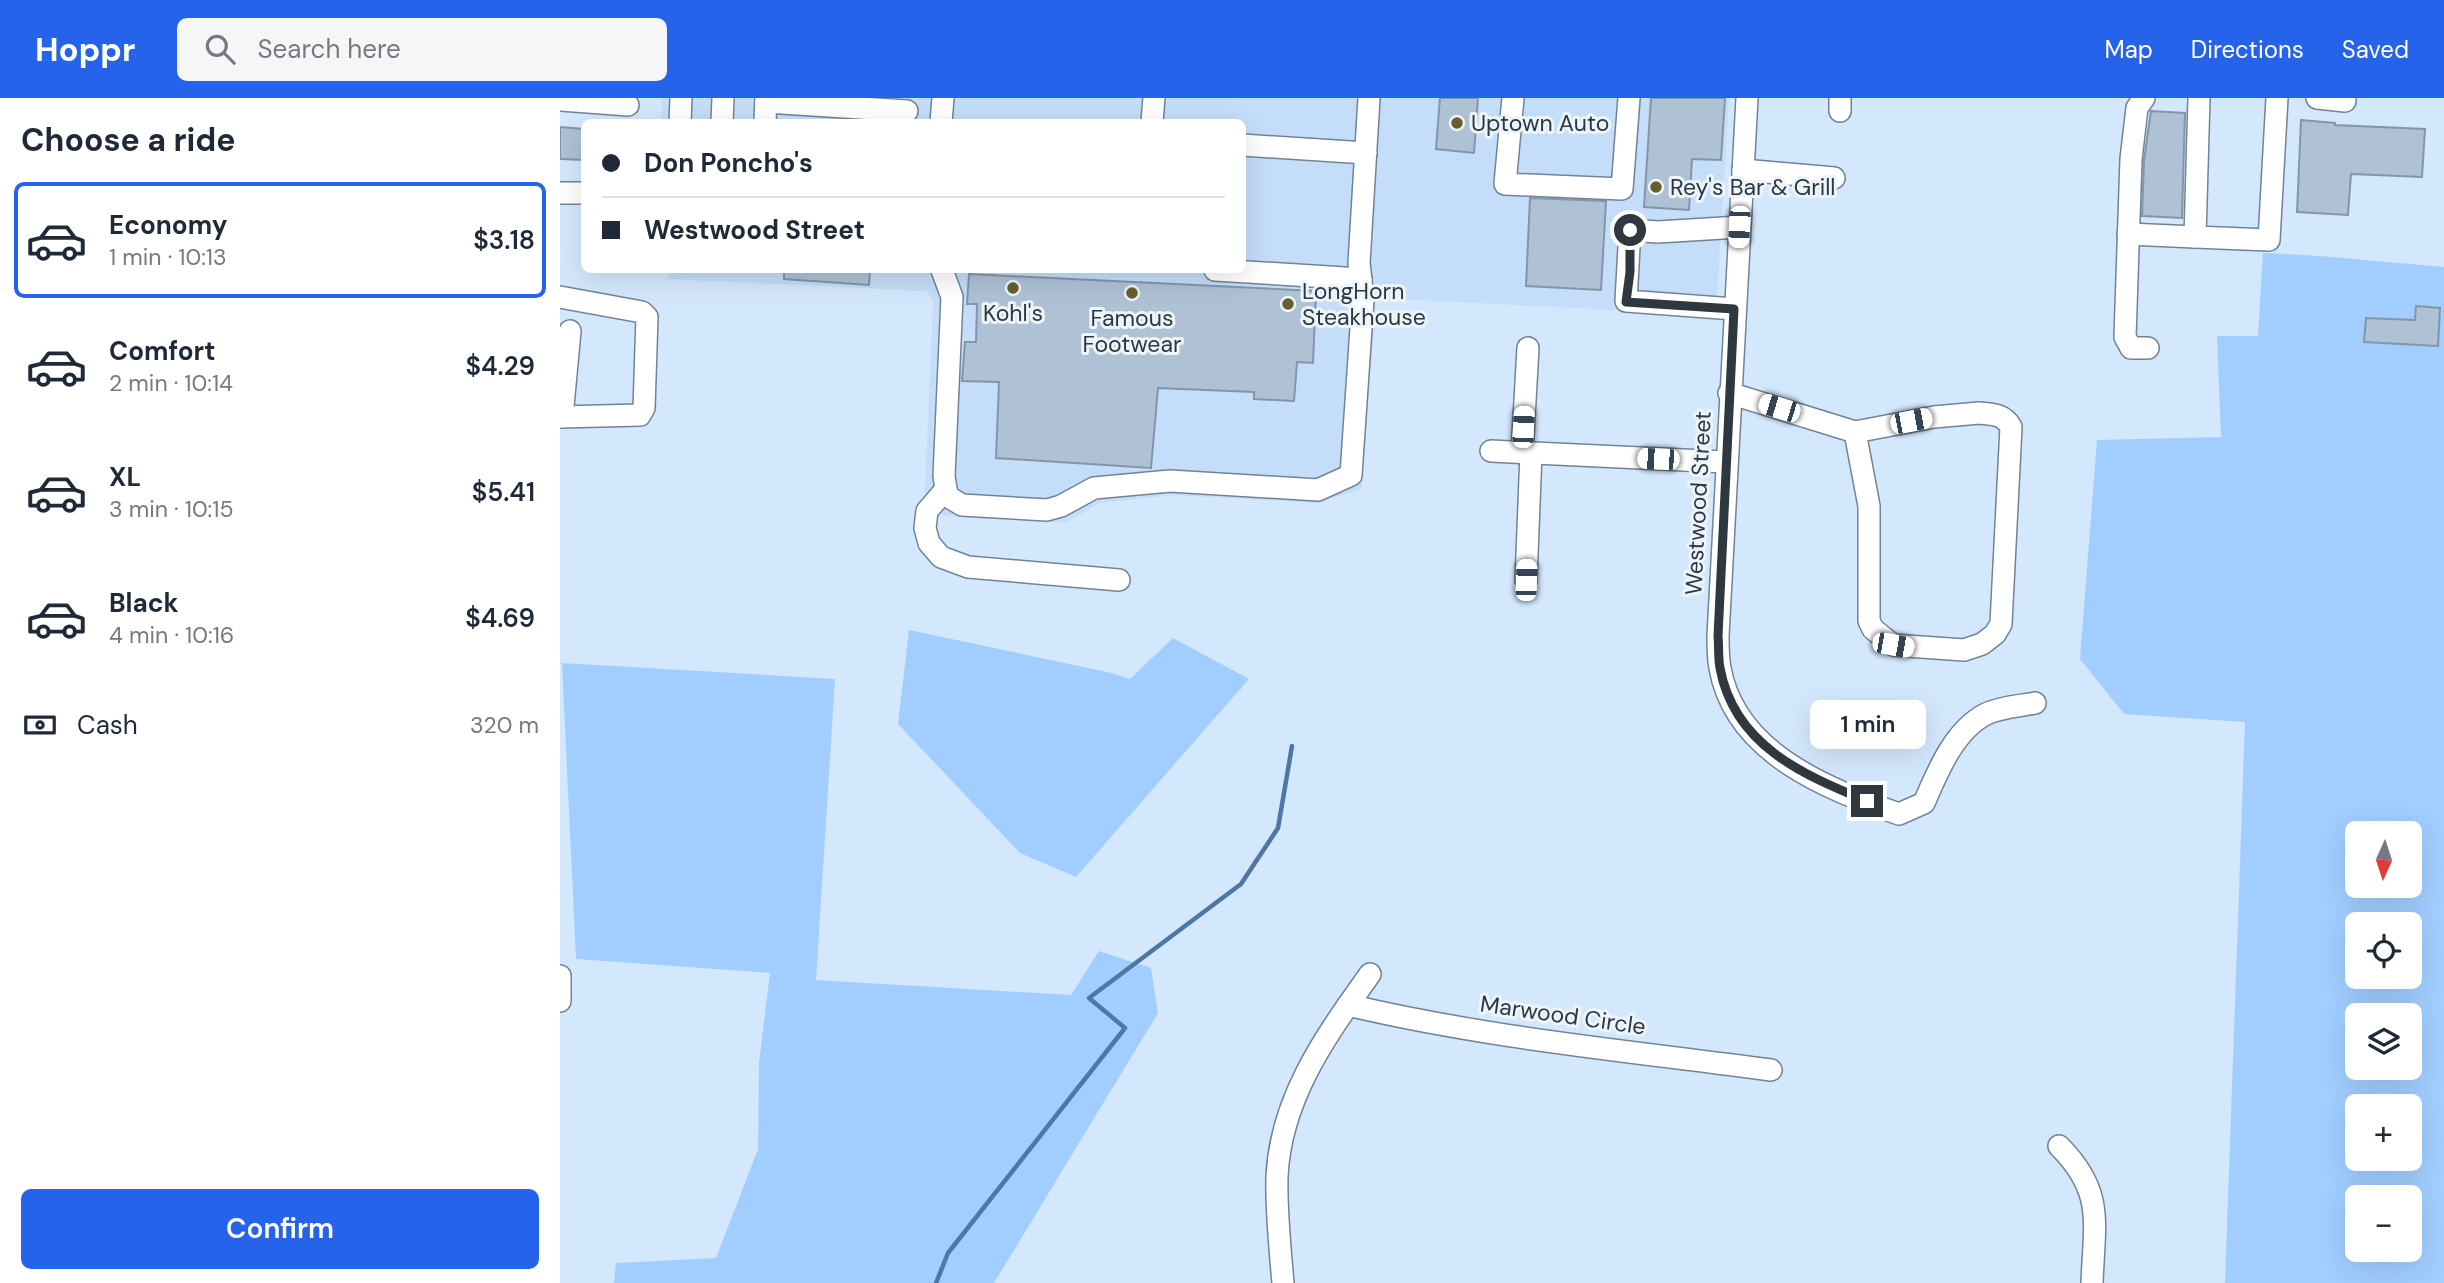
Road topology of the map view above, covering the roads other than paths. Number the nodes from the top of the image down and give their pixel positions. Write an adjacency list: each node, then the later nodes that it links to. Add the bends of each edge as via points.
1 (681, 98): 18 (street)
2 (723, 98): 19 (street)
3 (943, 98): 20 (street)
4 (1154, 98): 21 (street)
5 (1369, 98): 23 (street)
6 (1513, 98): 7 (street, via 1505,184 1622,190)
7 (1629, 98)
8 (1747, 98): 24 (street, Westwood Street)
9 (2144, 98): 29 (street, via 2137,108)
10 (2199, 98): 30 (street)
11 (2277, 98): 30 (street, via 2269,240)
12 (2317, 98): 14 (street)
13 (560, 100): 15 (street)
14 (2345, 101)
15 (628, 105)
16 (766, 108): 17 (street)
17 (907, 110)
18 (680, 119)
19 (722, 119)
20 (941, 119)
21 (1152, 119)
22 (1246, 145): 23 (street)
23 (1366, 153): 33 (street)
24 (1743, 170): 25 (street); 28 (street, Westwood Street)
25 (1834, 178)
26 (560, 193): 27 (street)
27 (581, 193)
28 (1739, 227): 35 (street, Westwood Street); 35 (street, via 1630,230 1626,302)
29 (2128, 234): 30 (street); 38 (street, via 2125,338 2131,348)
30 (2195, 237)
31 (1246, 272): 33 (street)
32 (943, 273): 45 (street, via 952,297)
33 (1361, 279): 45 (street, via 1351,475 1318,490 1170,481 1094,488 1048,510 962,505 947,496)
34 (566, 298): 36 (street); 40 (street, via 642,312 647,317 644,408 640,415)
35 (1734, 309): 39 (street, Westwood Street)
36 (565, 331): 40 (street)
37 (1528, 348): 43 (street)
38 (2148, 348)
39 (1729, 393): 41 (street); 44 (street, Westwood Street)
40 (561, 417)
41 (1855, 432): 41 (street, via 1869,506 1868,613 1873,629 1893,645 1964,650 1982,644 1995,634 2003,612 2012,444 2008,421 1979,413)
42 (1492, 451): 43 (street)
43 (1526, 453): 44 (street); 47 (street)
44 (1726, 462): 48 (street, Westwood Street, via 1720,669 1737,712 1783,761 1899,814 1924,803 1943,758 1986,714)
45 (946, 489): 46 (street, via 927,511 925,528 929,543 941,557 968,567)
46 (1119, 580)
47 (1526, 580)
48 (2035, 703)
49 (1370, 974): 52 (street)
50 (560, 976): 51 (street)
51 (560, 1001)
52 (1348, 1005): 53 (street, Marwood Circle, via 1401,1018); 55 (street, via 1300,1082 1285,1126 1277,1185)
53 (1771, 1070)
54 (2059, 1146): 56 (street, via 2077,1163 2092,1194)
55 (1283, 1283)
56 (2092, 1283)

